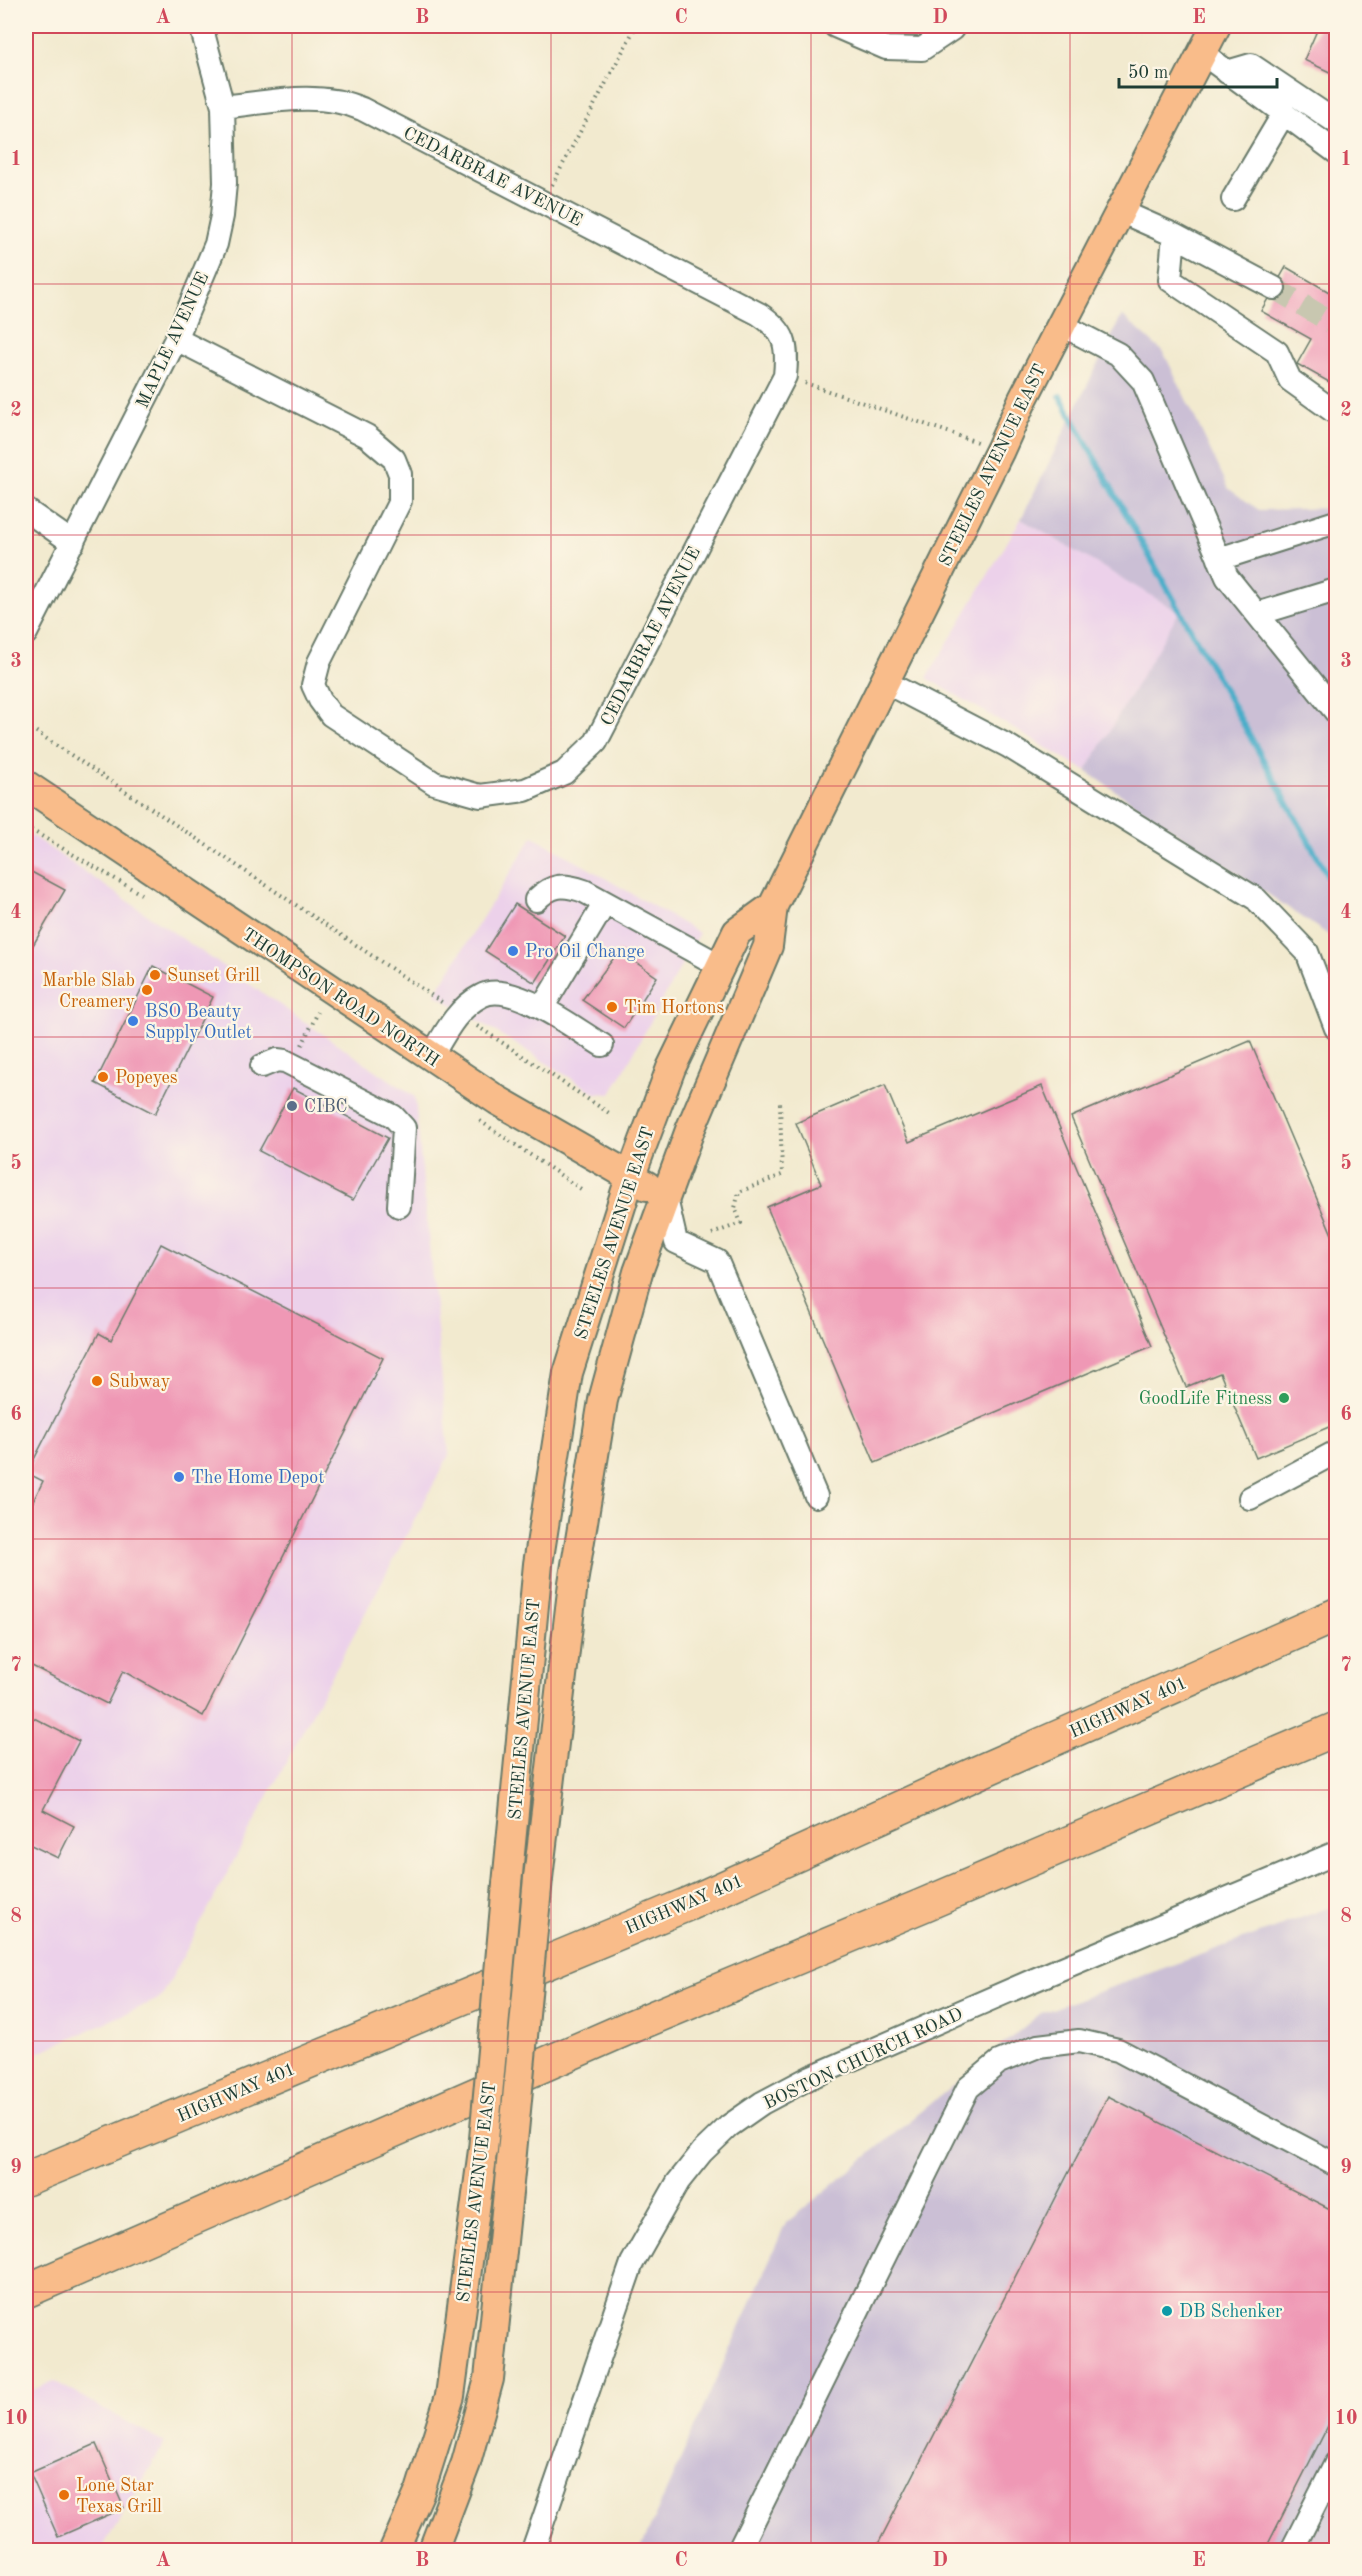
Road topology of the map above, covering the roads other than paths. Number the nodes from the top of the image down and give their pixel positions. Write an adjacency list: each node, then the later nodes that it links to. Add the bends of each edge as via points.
1 (201, 26): 7 (street, MAPLE AVENUE)
2 (835, 26): 3 (street, via 886,48 922,49)
3 (954, 26)
4 (1216, 26): 5 (main road, STEELES AVENUE EAST)
5 (1202, 53): 6 (street); 12 (main road, STEELES AVENUE EAST)
6 (1227, 72): 8 (street); 9 (street, via 1251,65)
7 (223, 107): 16 (street, MAPLE AVENUE, via 222,216 216,244); 16 (street, CEDARBRAE AVENUE, via 312,98 349,103 774,324 787,354 785,376 596,742 564,773 525,790 480,796 434,783 331,715 314,685 328,642 400,501 400,474 394,459 367,436)
8 (1284, 113): 10 (street); 11 (street)
9 (1336, 122)
10 (1336, 152)
11 (1233, 198)
12 (1120, 211): 13 (street); 15 (main road, STEELES AVENUE EAST)
13 (1174, 235): 14 (street); 17 (street, via 1170,280 1277,352 1290,380)
14 (1274, 288)
15 (1062, 325): 21 (street, via 1118,354 1143,381); 25 (main road, STEELES AVENUE EAST)
16 (176, 339): 20 (street, MAPLE AVENUE)
17 (1336, 413)
18 (26, 510): 20 (street)
19 (1336, 522): 21 (street)
20 (73, 543): 24 (street, MAPLE AVENUE)
21 (1220, 559): 23 (street, via 1227,577)
22 (1336, 590): 23 (street)
23 (1257, 614): 26 (street)
24 (26, 633)
25 (885, 681): 30 (main road, STEELES AVENUE EAST); 33 (street, via 1008,746 1256,899 1307,952)
26 (1336, 712)
27 (26, 785): 35 (main road, THOMPSON ROAD NORTH)
28 (536, 900): 29 (street, via 546,889 566,886)
29 (605, 903): 31 (street); 32 (street)
30 (773, 906): 31 (main road, STEELES AVENUE EAST, via 737,932); 38 (main road, STEELES AVENUE EAST, via 768,946)
31 (721, 966): 37 (main road, STEELES AVENUE EAST, via 671,1068)
32 (542, 1008): 34 (street); 35 (street, via 506,992 482,994 449,1026)
33 (1336, 1028)
34 (602, 1045)
35 (431, 1057): 37 (main road, THOMPSON ROAD NORTH)
36 (262, 1066): 39 (street, via 277,1060 292,1065 393,1116 404,1128)
37 (630, 1178): 38 (main road, THOMPSON ROAD NORTH); 50 (main road, STEELES AVENUE EAST, bridge, via 566,1384 538,1564 483,2150 450,2396 420,2491)
38 (665, 1194): 41 (street, via 676,1242 717,1261); 51 (main road, STEELES AVENUE EAST, bridge, via 638,1272 603,1400 573,1583 538,1878 489,2379 466,2463)
39 (399, 1206)
40 (1336, 1452): 42 (street)
41 (816, 1496)
42 (1250, 1498)
43 (1336, 1615): 47 (highway, HIGHWAY 401, via 688,1904)
44 (1336, 1729): 48 (highway, via 628,2028)
45 (1336, 1853): 52 (street, BOSTON CHURCH ROAD, via 811,2078 762,2103 729,2126 678,2182 632,2263)
46 (1336, 2165): 53 (street, via 1118,2050 1079,2041 1038,2046 999,2062 968,2088)
47 (26, 2179)
48 (26, 2291)
49 (1336, 2463): 54 (street)
50 (394, 2550)
51 (434, 2550)
52 (533, 2550)
53 (739, 2550)
54 (1292, 2550)

